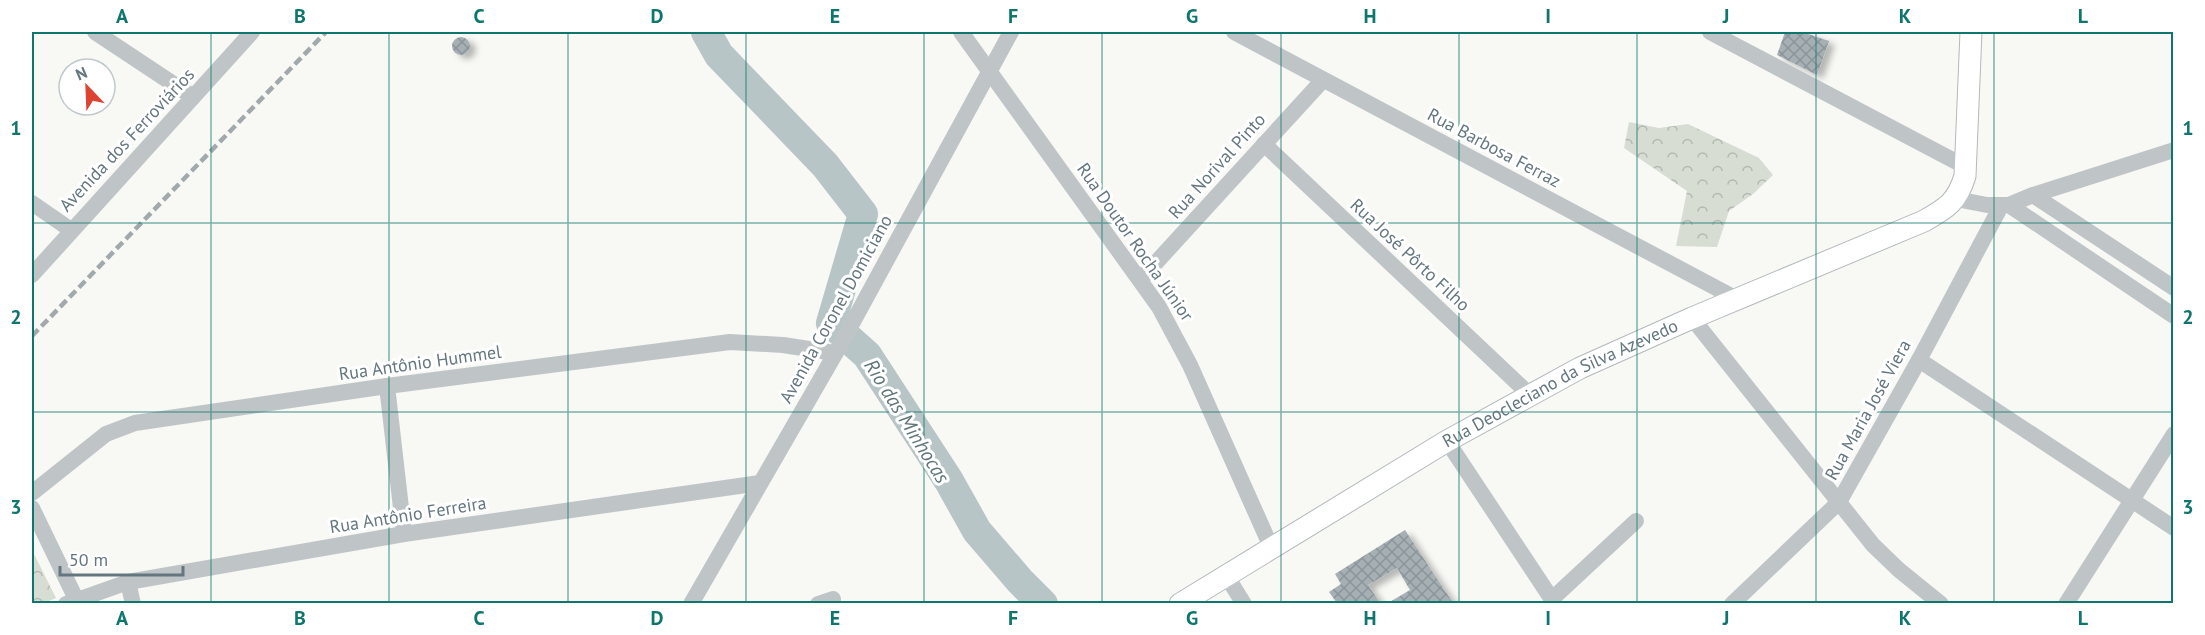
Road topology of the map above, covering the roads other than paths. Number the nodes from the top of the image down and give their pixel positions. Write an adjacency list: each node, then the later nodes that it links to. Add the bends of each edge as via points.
1 (95, 32): 10 (street)
2 (252, 32): 10 (street, Avenida dos Ferroviários)
3 (961, 32): 8 (street, Rua Doutor Rocha Júnior)
4 (1011, 32): 8 (street, Avenida Coronel Domiciano)
5 (1234, 32): 9 (street, Rua Barbosa Ferraz)
6 (1710, 32): 13 (street)
7 (1971, 32): 13 (main road)
8 (988, 71): 20 (street, Rua Doutor Rocha Júnior); 25 (street, Avenida Coronel Domiciano)
9 (1323, 80): 11 (street, Rua Norival Pinto); 22 (street, Rua Barbosa Ferraz)
10 (193, 97): 18 (street, Avenida dos Ferroviários)
11 (1264, 144): 20 (street, Rua Norival Pinto); 28 (street, Rua José Pôrto Filho)
12 (2174, 150): 14 (street)
13 (1966, 167): 15 (main road)
14 (2033, 195): 17 (street); 21 (street)
15 (1956, 199): 17 (street); 22 (main road, Rua Deocleciano da Silva Azevedo, via 1924,220)
16 (32, 203): 18 (street)
17 (2005, 205): 23 (street); 26 (street, Rua Maria José Viera)
18 (71, 230): 19 (street, Avenida dos Ferroviários)
19 (32, 275)
20 (1141, 279): 39 (street, Rua Doutor Rocha Júnior, via 1177,336)
21 (2174, 288)
22 (1737, 299): 24 (main road, Rua Deocleciano da Silva Azevedo)
23 (2174, 316)
24 (1692, 318): 28 (main road, Rua Deocleciano da Silva Azevedo); 33 (street)
25 (838, 348): 27 (street, Rua Antônio Hummel, via 730,342); 31 (street, Avenida Coronel Domiciano)
26 (1919, 360): 33 (street, Rua Maria José Viera); 34 (street)
27 (387, 386): 32 (street, Rua Antônio Hummel, via 135,423 106,434); 38 (street)
28 (1529, 394): 30 (main road, Rua Deocleciano da Silva Azevedo)
29 (2174, 434): 34 (street)
30 (1447, 441): 39 (main road, Rua Deocleciano da Silva Azevedo); 43 (street)
31 (760, 483): 38 (street, Rua Antônio Ferreira); 45 (street, Avenida Coronel Domiciano)
32 (32, 493)
33 (1839, 502): 48 (street, Rua Maria José Viera); 49 (street, via 1885,557)
34 (2132, 502): 37 (street); 50 (street)
35 (32, 508): 42 (street)
36 (1636, 521): 43 (street)
37 (2174, 528)
38 (404, 534): 41 (street, Rua Antônio Ferreira)
39 (1271, 547): 40 (main road, Rua Deocleciano da Silva Azevedo)
40 (1226, 575): 46 (main road, Rua Deocleciano da Silva Azevedo); 47 (street)
41 (128, 582): 42 (street, Rua Antônio Ferreira); 44 (street)
42 (71, 601)
43 (1554, 602)
44 (133, 603)
45 (691, 603)
46 (1180, 603)
47 (1244, 603)
48 (1732, 603)
49 (1941, 603)
50 (2066, 603)

